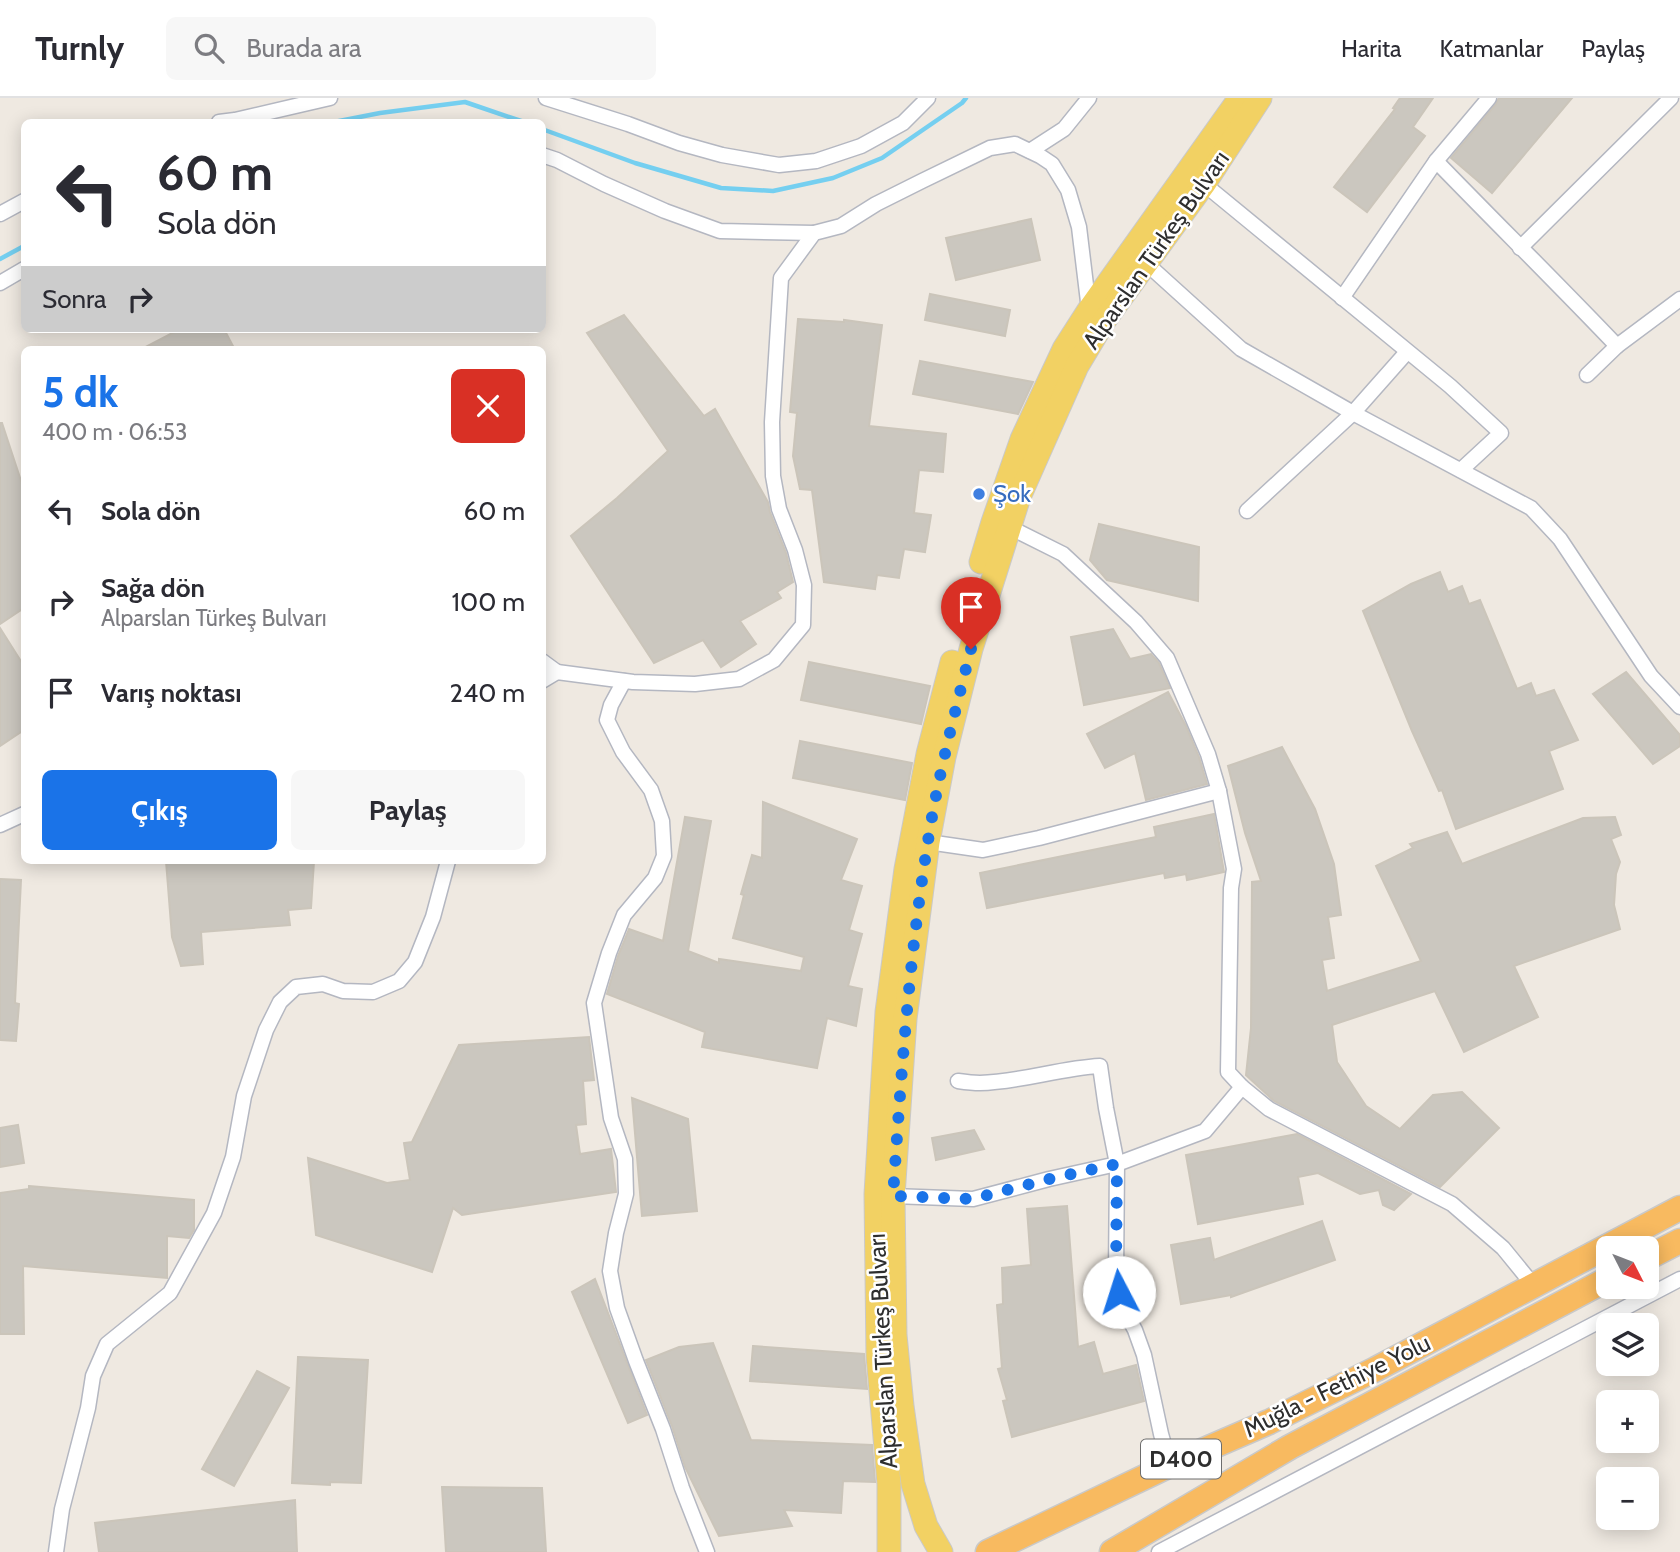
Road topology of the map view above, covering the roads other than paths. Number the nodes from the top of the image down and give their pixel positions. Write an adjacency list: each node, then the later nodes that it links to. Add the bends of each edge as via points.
1 (330, 98): 9 (street)
2 (546, 98): 3 (street, via 679,143 779,165 817,161 861,146 903,122)
3 (928, 98)
4 (1090, 98): 10 (street, via 1064,129)
5 (1240, 98): 23 (main road, Alparslan Türkeş Bulvarı)
6 (1260, 98): 13 (main road, Alparslan Türkeş Bulvarı)
7 (1489, 98): 12 (street)
8 (1671, 98): 17 (street)
9 (239, 119)
10 (1030, 151): 16 (street, via 1015,145 990,148 841,226); 23 (street, via 1052,164 1068,190 1079,227)
11 (546, 156): 16 (street, via 720,231)
12 (1436, 161): 17 (street); 21 (street)
13 (1204, 184): 18 (main road, Alparslan Türkeş Bulvarı); 21 (street)
14 (21, 203): 15 (street)
15 (0, 214)
16 (814, 233): 34 (street, via 781,278 772,422 773,476 804,585 803,625 774,660 739,679 695,684)
17 (1520, 248): 24 (street)
18 (1147, 264): 27 (street, via 1241,349); 30 (main road, Alparslan Türkeş Bulvarı, via 1077,366)
19 (21, 271): 20 (street)
20 (0, 283)
21 (1342, 298): 25 (street)
22 (1680, 299): 24 (street)
23 (1089, 310): 54 (main road, Alparslan Türkeş Bulvarı, via 1064,349 1028,428 993,523 940,704 906,869 887,1012 876,1194 878,1356 889,1484)
24 (1617, 346): 26 (street)
25 (1408, 352): 27 (street); 28 (street, via 1501,433)
26 (1587, 375)
27 (1353, 413): 28 (street); 29 (street)
28 (1461, 470): 35 (street, via 1531,508 1560,539 1651,676)
29 (1247, 511)
30 (1009, 527): 36 (street, via 1063,554 1136,622 1167,658); 39 (main road, Alparslan Türkeş Bulvarı, via 971,649)
31 (546, 664): 32 (street)
32 (557, 672): 33 (street); 34 (street)
33 (546, 679)
34 (624, 681): 53 (street, via 607,720 623,752 651,789 662,821 664,856 656,878 624,915 594,1003 611,1118 625,1159 626,1194 610,1271 620,1319)
35 (1680, 707)
36 (1219, 792): 39 (street, via 983,850); 42 (street, via 1234,869 1227,1072)
37 (21, 815): 38 (street)
38 (0, 825)
39 (928, 842): 44 (main road, Alparslan Türkeş Bulvarı, via 905,1019)
40 (447, 864): 52 (street, via 429,929 415,962 398,981 373,992 343,991 323,984 296,987 280,1002 244,1096 233,1157 214,1213 170,1293 107,1344 93,1376 62,1509)
41 (958, 1081): 43 (street, via 980,1083 1100,1066)
42 (1242, 1087): 43 (street, via 1205,1131); 50 (street, via 1269,1109 1452,1205 1503,1248)
43 (1117, 1164): 44 (street, via 973,1199); 51 (street, via 1116,1275 1123,1308 1144,1355)
44 (893, 1196): 55 (main road, Alparslan Türkeş Bulvarı, via 895,1335 902,1406 913,1484 926,1526)
45 (1680, 1208): 50 (highway, Muğla - Fethiye Yolu / D400)
46 (1680, 1241): 47 (highway)
47 (1659, 1252)
48 (1680, 1279): 58 (street)
49 (1596, 1285): 57 (highway, Muğla - Fethiye Yolu / D400, via 1290,1447)
50 (1534, 1286): 51 (highway, Muğla - Fethiye Yolu / D400, via 1269,1422)
51 (1172, 1464): 56 (highway, Muğla - Fethiye Yolu / D400)
52 (57, 1552)
53 (707, 1552)
54 (889, 1552)
55 (941, 1552)
56 (988, 1552)
57 (1112, 1552)
58 (1158, 1552)

